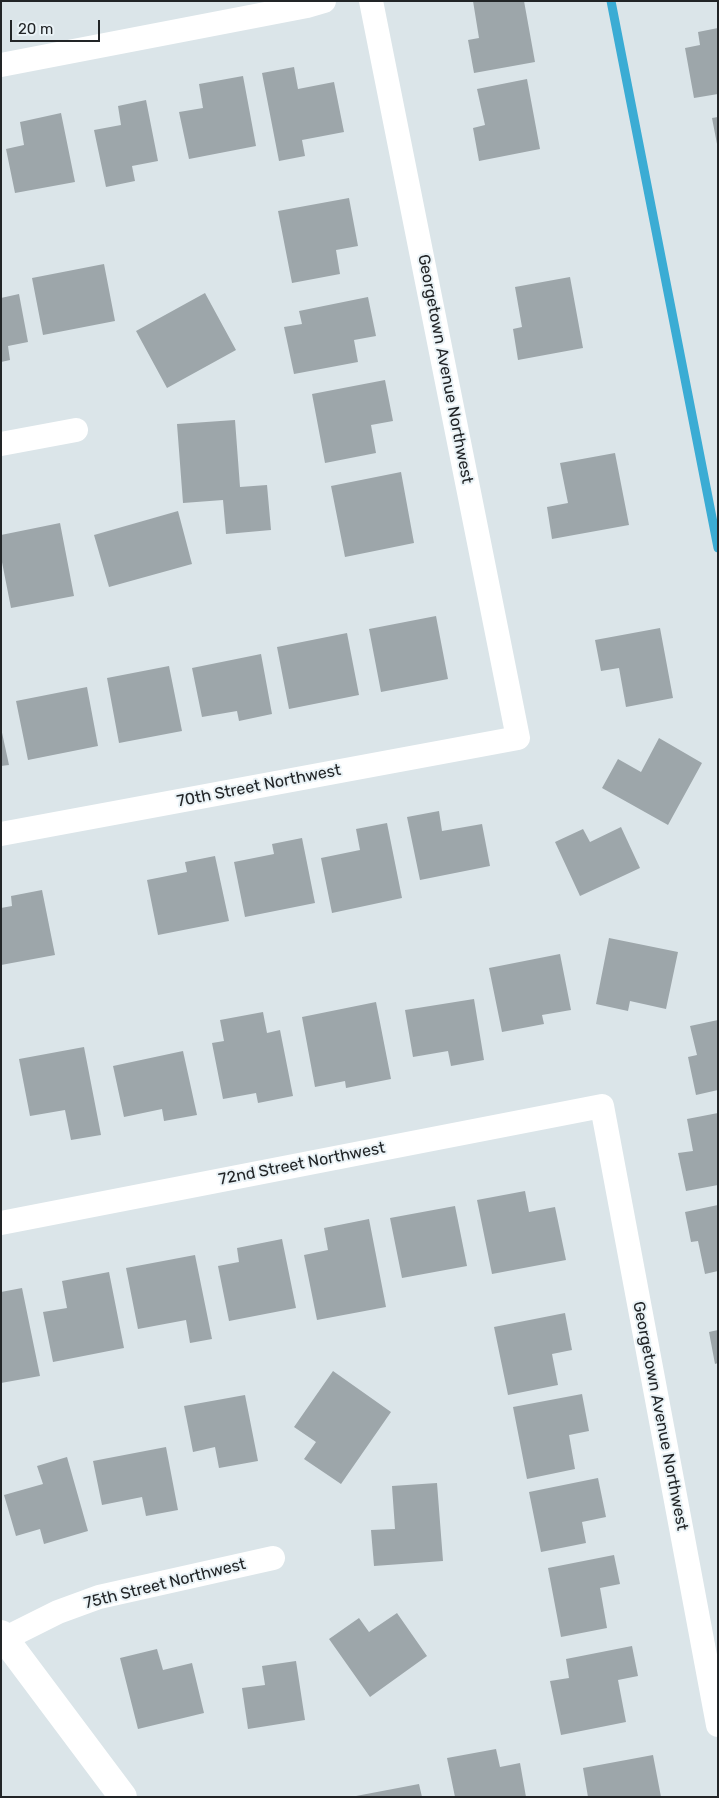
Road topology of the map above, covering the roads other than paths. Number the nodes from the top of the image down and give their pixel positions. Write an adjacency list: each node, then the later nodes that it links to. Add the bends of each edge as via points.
1 (324, 1): 3 (street)
2 (371, 1): 6 (street, Georgetown Avenue Northwest)
3 (1, 65)
4 (76, 430): 5 (street)
5 (1, 444)
6 (518, 738): 7 (street, 70th Street Northwest)
7 (1, 834)
8 (602, 1106): 9 (street, 72nd Street Northwest); 12 (street, Georgetown Avenue Northwest)
9 (1, 1222)
10 (273, 1558): 11 (street, 75th Street Northwest, via 99,1597)
11 (3, 1636): 13 (street)
12 (718, 1725)
13 (123, 1797)

